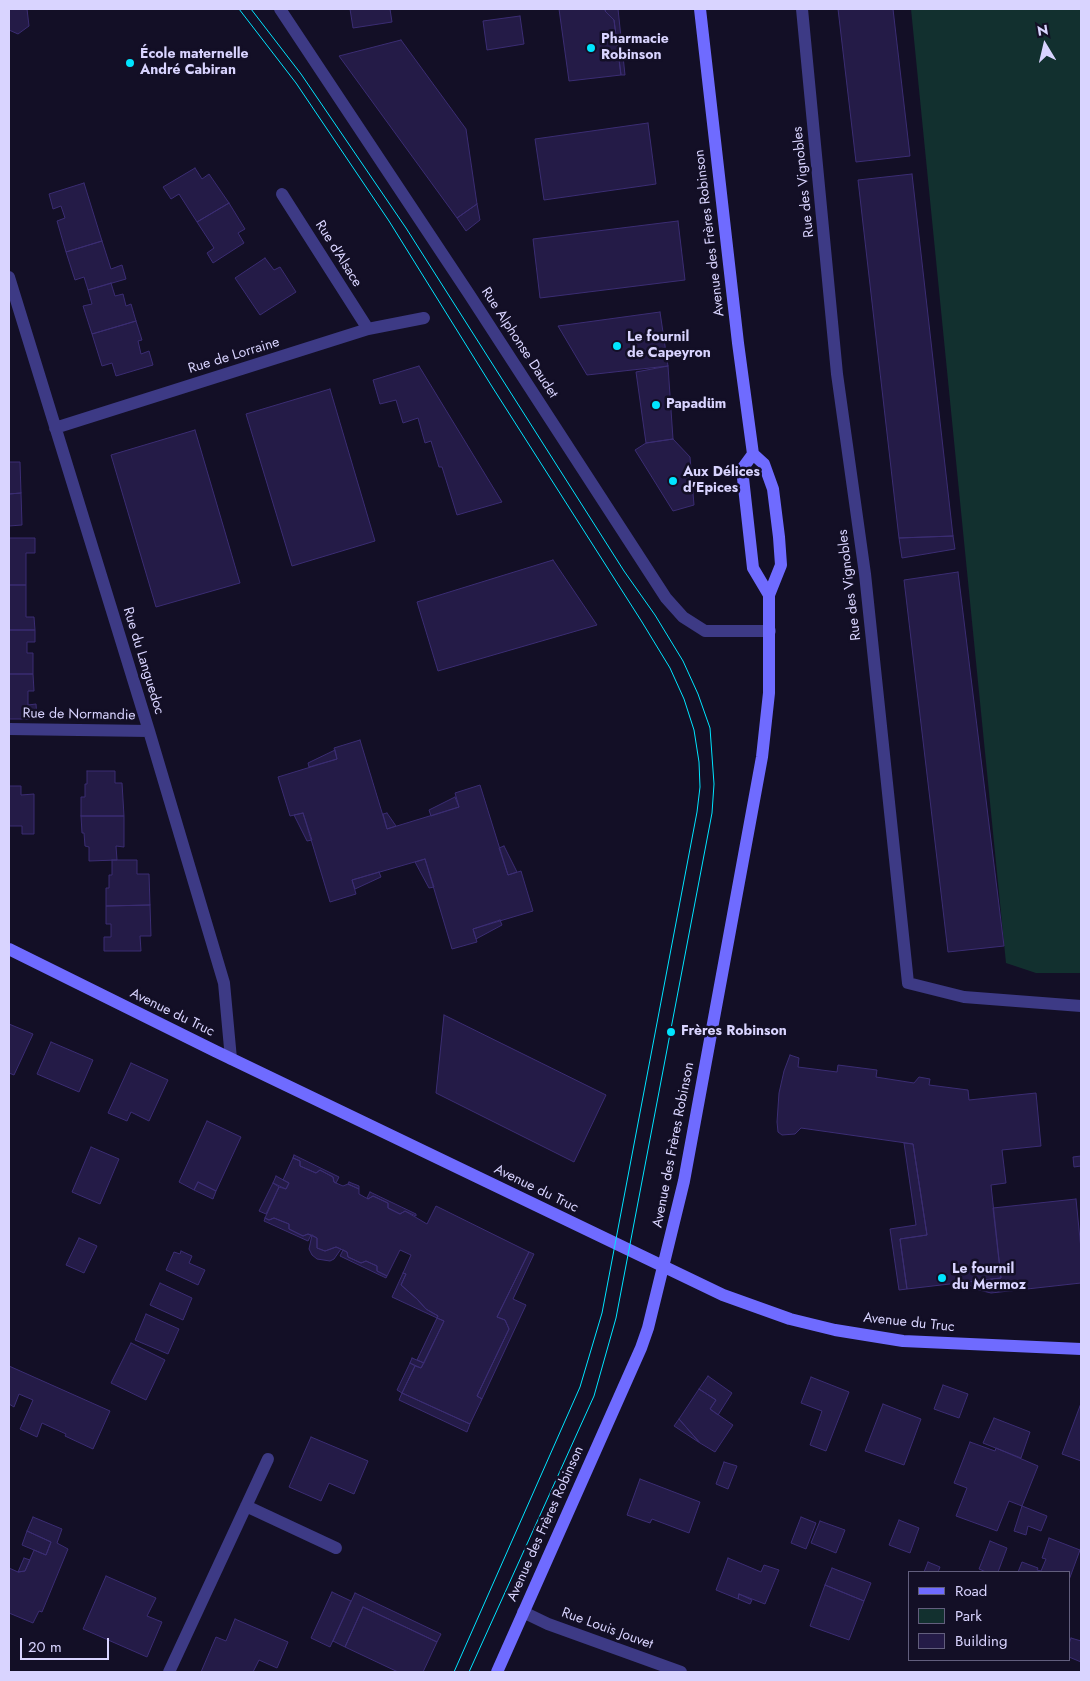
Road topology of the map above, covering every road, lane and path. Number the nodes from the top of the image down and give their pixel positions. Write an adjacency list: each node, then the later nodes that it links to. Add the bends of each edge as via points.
1 (280, 9): 11 (street, Rue Alphonse Daudet, via 666,598 684,617 705,631)
2 (700, 9): 9 (street, Avenue des Frères Robinson)
3 (802, 9): 15 (street, Rue des Vignobles, via 837,374 864,574 908,984 964,997)
4 (282, 194): 7 (street, Rue d'Alsace)
5 (9, 277): 8 (street, Rue du Languedoc)
6 (424, 318): 7 (street, Rue de Lorraine)
7 (368, 329): 8 (street, Rue de Lorraine)
8 (55, 428): 13 (street, Rue du Languedoc)
9 (753, 454): 10 (street, Avenue des Frères Robinson, via 742,469 753,568); 10 (street, Avenue des Frères Robinson, via 764,464 773,489 779,537 781,565)
10 (769, 596): 11 (street, Avenue des Frères Robinson)
11 (770, 631): 17 (street, Avenue des Frères Robinson, via 769,692 762,757 684,1181)
12 (9, 729): 13 (street, Rue de Normandie)
13 (149, 731): 16 (street, Rue du Languedoc, via 224,983)
14 (9, 949): 16 (street, Avenue du Truc)
15 (1081, 1006)
16 (231, 1059): 17 (street, Avenue du Truc)
17 (663, 1267): 18 (street, Avenue du Truc, via 722,1295 790,1319 835,1330 903,1341); 22 (street, Avenue des Frères Robinson, via 641,1348)
18 (1081, 1349)
19 (268, 1459): 20 (street)
20 (246, 1506): 21 (street); 23 (street)
21 (336, 1548)
22 (523, 1612): 24 (street, Avenue des Frères Robinson); 25 (street, Rue Louis Jouvet)
23 (168, 1672)
24 (497, 1672)
25 (681, 1672)

